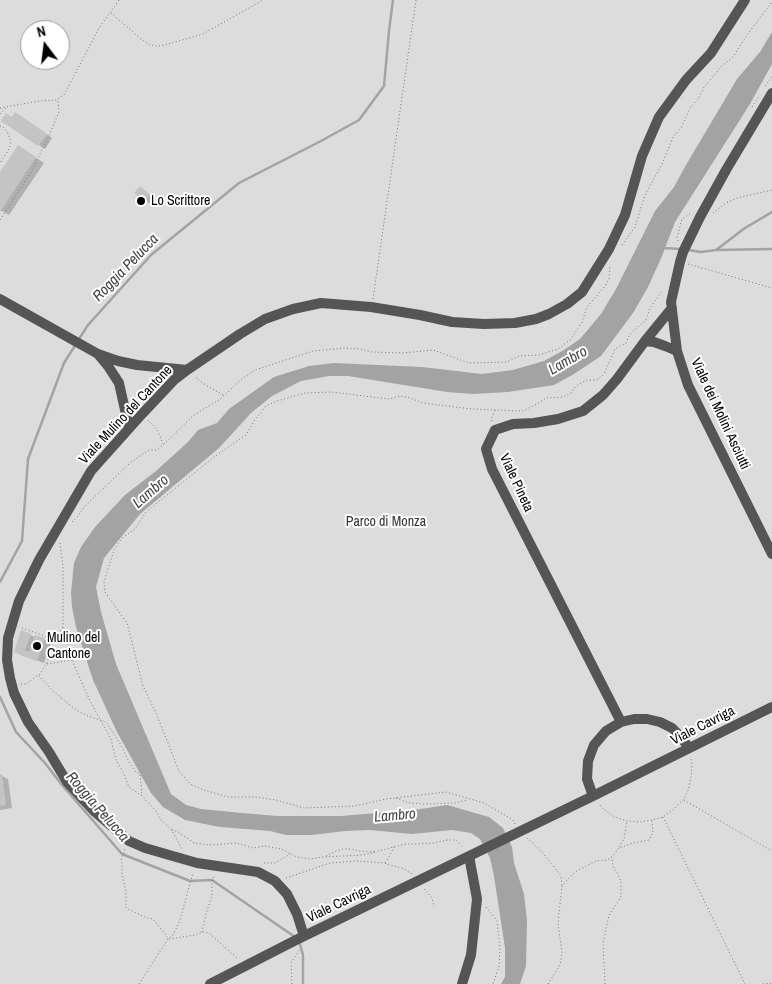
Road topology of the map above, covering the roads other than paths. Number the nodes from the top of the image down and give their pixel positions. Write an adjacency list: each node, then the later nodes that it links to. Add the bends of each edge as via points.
1 (745, 0): 8 (lane, Viale Mulino del Cantone, via 711,53 659,117 642,156 625,215 609,249 582,292 567,304 536,319 484,324 321,303 265,319)
2 (772, 93): 4 (lane, Viale dei Molini Asciutti, via 700,217 683,254)
3 (0, 299): 7 (lane)
4 (672, 308): 5 (lane); 6 (lane, Viale dei Molini Asciutti)
5 (645, 341): 6 (lane); 14 (lane, Viale Pineta, via 603,396 583,411 558,419 513,424 495,430 486,449 492,468)
6 (677, 351): 10 (lane, Viale dei Molini Asciutti, via 688,385)
7 (98, 354): 8 (lane, via 137,365); 9 (lane, via 119,382)
8 (187, 370): 9 (lane, Viale Mulino del Cantone)
9 (129, 428): 11 (lane, Viale Mulino del Cantone, via 91,471 19,601 8,638)
10 (772, 554)
11 (10, 678): 12 (lane); 18 (lane, Viale Mulino del Cantone, via 28,722 67,782 95,812 129,841 152,851 197,863 258,872 275,881 298,914)
12 (0, 683)
13 (772, 707): 15 (lane, Viale Cavriga)
14 (621, 722): 15 (lane, via 634,719 660,722 672,728); 16 (lane, via 606,731 594,745 588,762)
15 (689, 748): 16 (lane, Viale Cavriga)
16 (593, 796): 17 (lane, Viale Cavriga)
17 (469, 856): 18 (lane, Viale Cavriga); 20 (lane, via 477,899 470,955)
18 (304, 936): 19 (lane, Viale Cavriga)
19 (210, 984)
20 (462, 984)

